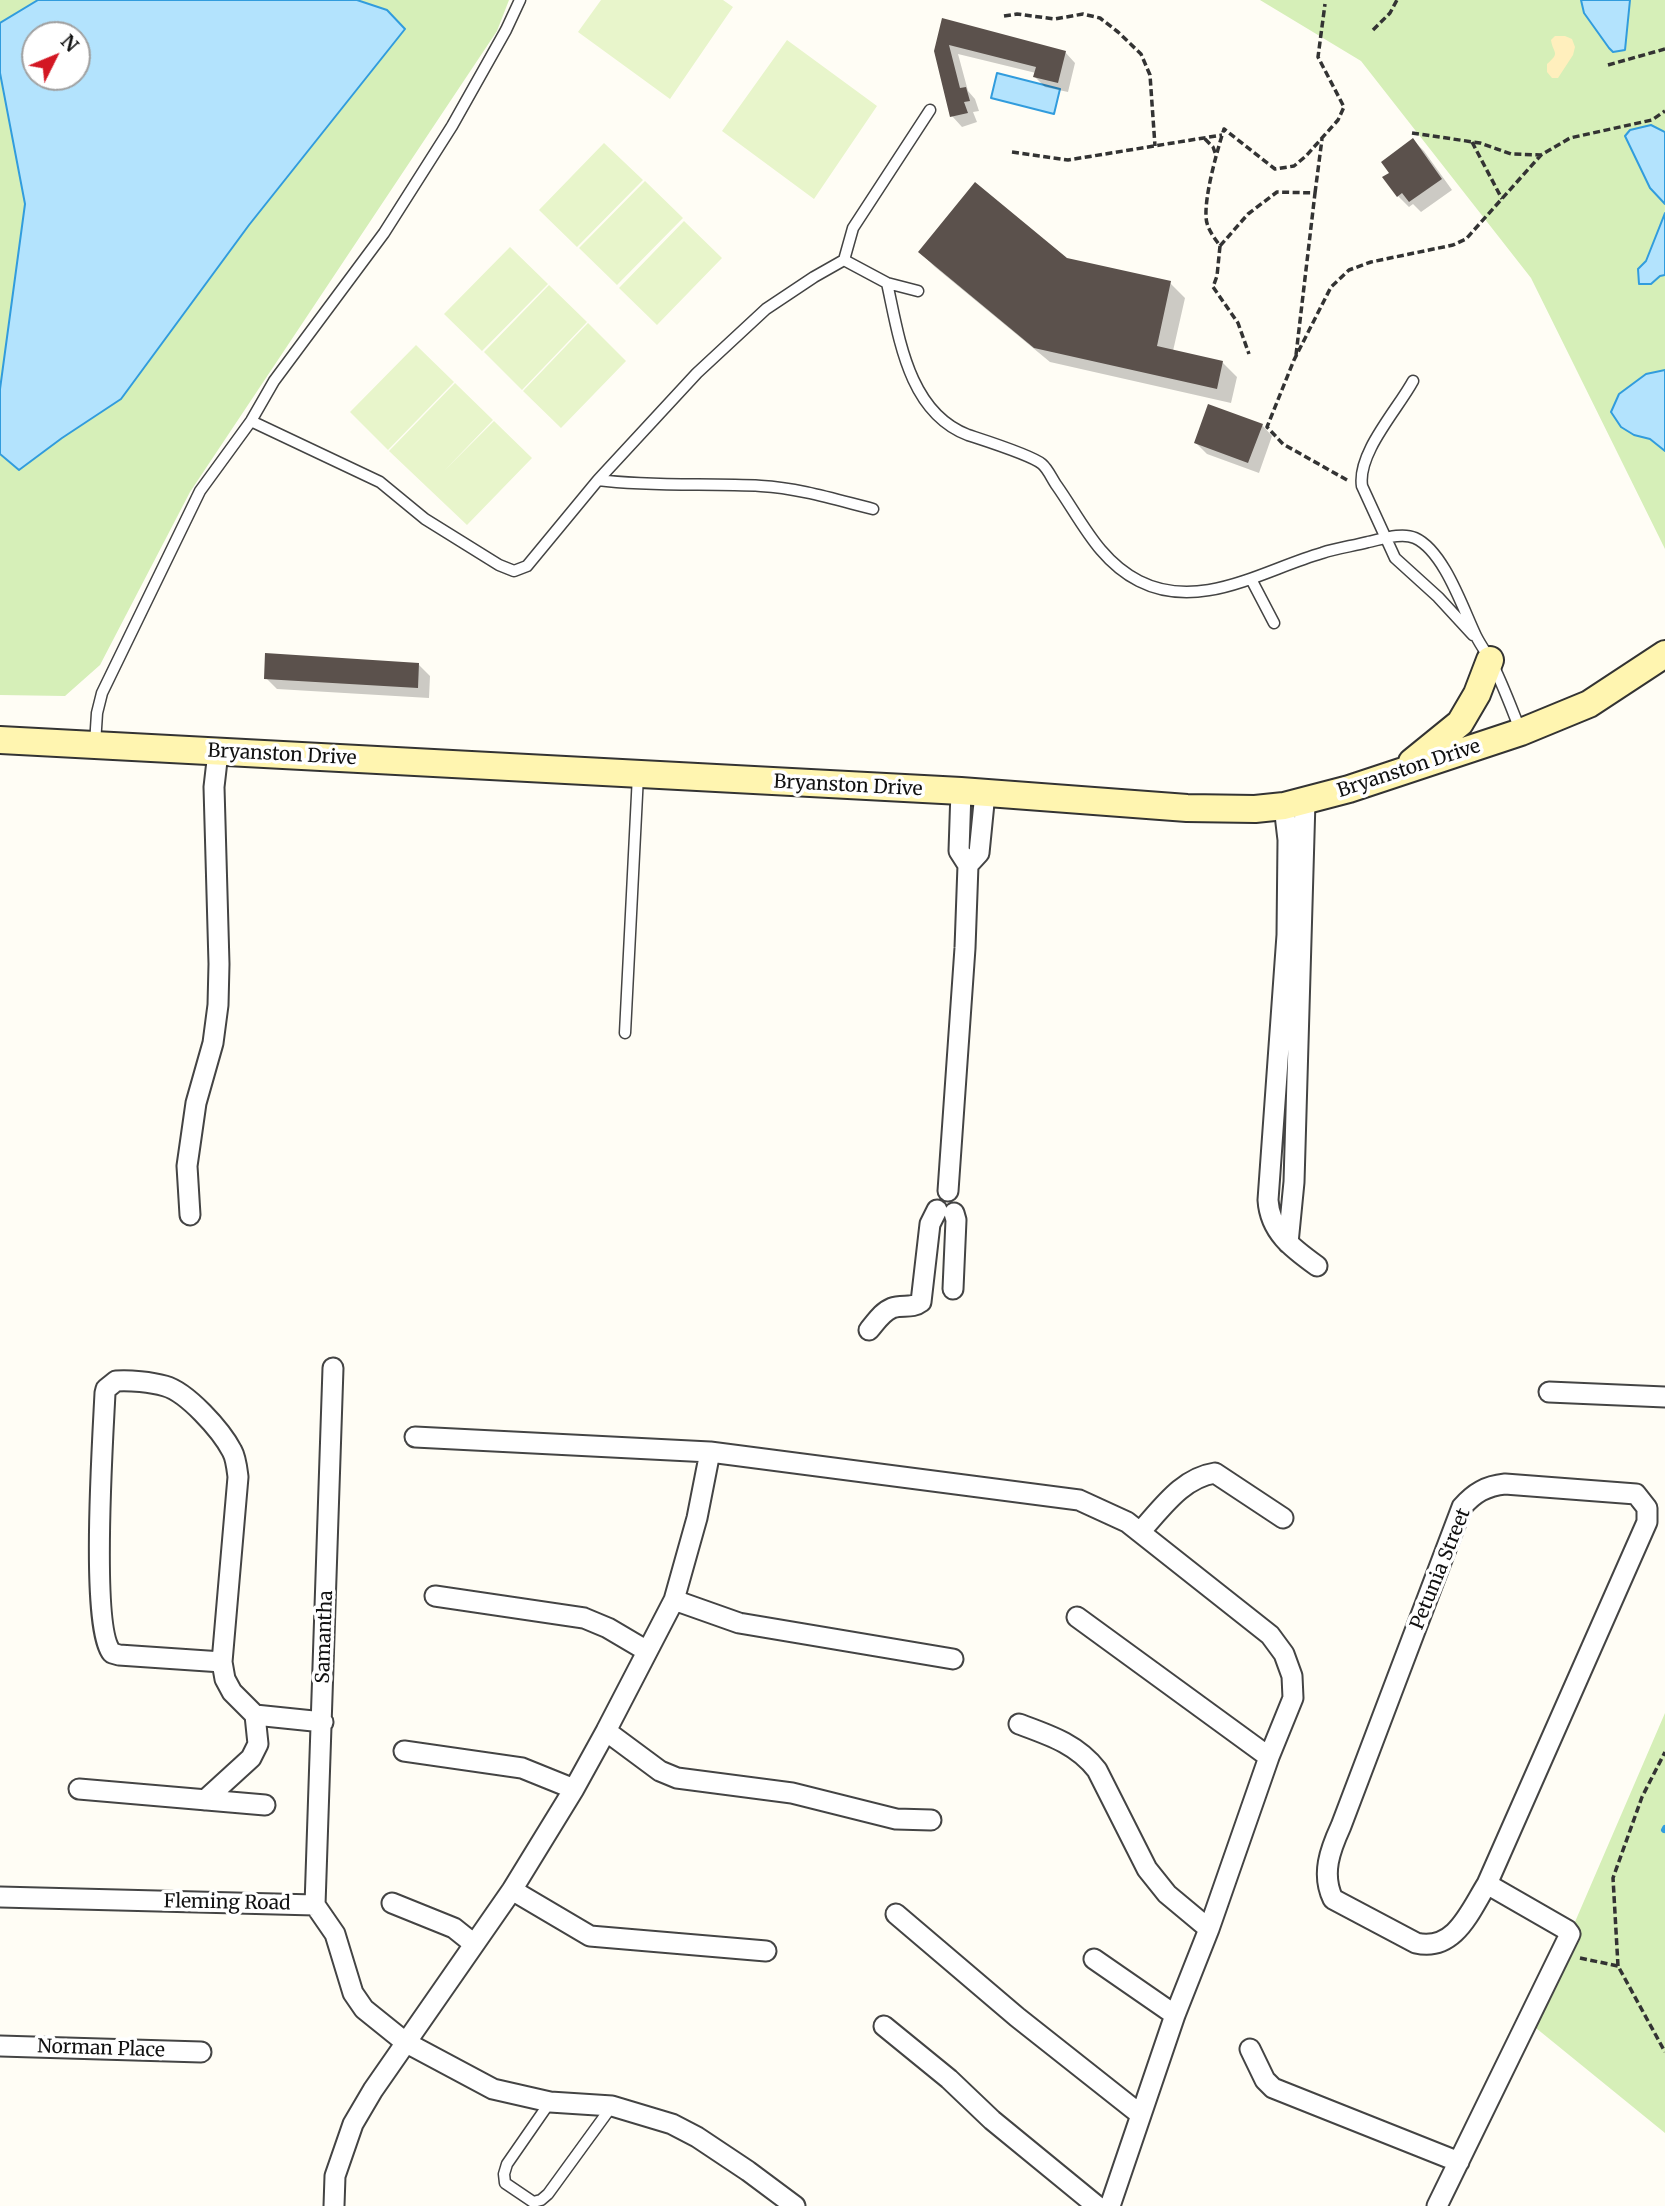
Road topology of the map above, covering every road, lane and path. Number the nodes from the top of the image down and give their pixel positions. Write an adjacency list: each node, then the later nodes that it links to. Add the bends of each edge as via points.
1 (520, 0): 28 (lane, via 452,126 384,233 274,381)
2 (1397, 0): 5 (path)
3 (1325, 4): 13 (path, via 1318,57 1344,107)
4 (1004, 16): 15 (path, via 1055,19 1083,14 1100,18 1118,32 1141,54 1150,75)
5 (1373, 30)
6 (1665, 49): 7 (path)
7 (1608, 65)
8 (930, 110): 22 (lane, via 853,228)
9 (1665, 111): 17 (path, via 1652,120 1570,138)
10 (1412, 133): 14 (path)
11 (1222, 135): 12 (path); 13 (path, via 1224,129 1275,169 1294,166); 18 (path)
12 (1204, 138): 15 (path); 18 (path)
13 (1322, 138): 19 (path)
14 (1472, 142): 17 (path, via 1511,154); 20 (path)
15 (1155, 146): 16 (path, via 1068,160)
16 (1012, 152)
17 (1541, 155): 20 (path)
18 (1216, 157): 21 (path, via 1206,217)
19 (1315, 193): 21 (path, via 1276,192 1248,214); 26 (path)
20 (1503, 199): 26 (path, via 1466,239 1349,270 1331,287)
21 (1220, 246): 25 (path, via 1213,287 1238,323)
22 (844, 260): 23 (lane); 29 (lane, via 790,292 751,323 697,373)
23 (887, 283): 24 (lane); 33 (lane, via 915,386 953,429 1041,464 1091,540 1120,569 1138,581 1176,592)
24 (918, 291)
25 (1249, 354)
26 (1296, 355): 30 (path, via 1267,427 1283,444)
27 (1413, 380): 30 (lane, via 1366,460)
28 (251, 421): 29 (lane, via 380,482 425,519 514,571 527,566); 39 (lane, via 200,491 122,649 102,693)
29 (598, 480): 31 (lane, via 763,486)
30 (1362, 486): 32 (lane)
31 (873, 509)
32 (1385, 538): 33 (lane, via 1321,553); 35 (lane, via 1401,565 1438,597); 35 (lane, via 1418,539 1432,552)
33 (1251, 579): 34 (lane)
34 (1274, 623)
35 (1484, 650): 37 (lane); 41 (street, via 1476,694 1460,723)
36 (1665, 654): 37 (street, Bryanston Drive, via 1589,704)
37 (1521, 733): 41 (street, Bryanston Drive)
38 (0, 740): 39 (street, Bryanston Drive)
39 (95, 745): 40 (street, Bryanston Drive)
40 (218, 752): 42 (street, Bryanston Drive); 47 (street, via 214,787 218,1005 187,1166)
41 (1400, 772): 44 (street, Bryanston Drive)
42 (638, 774): 43 (street, Bryanston Drive); 45 (lane)
43 (973, 792): 44 (street, Bryanston Drive, via 1187,808 1255,809); 46 (street, via 959,851 968,865 948,1191 958,1198 959,1205)
44 (1294, 804): 48 (street, via 1288,840 1287,935 1268,1200 1272,1222 1288,1243)
45 (625, 1033)
46 (946, 1212): 49 (street, via 956,1220); 50 (street, via 930,1224 921,1302 891,1309)
47 (190, 1215)
48 (1317, 1266)
49 (953, 1289)
50 (869, 1329)
51 (333, 1368): 65 (street, Samantha)
52 (1549, 1392): 53 (street)
53 (1665, 1397)
54 (415, 1437): 55 (street)
55 (710, 1452): 57 (street, via 1060,1496 1091,1506); 59 (street)
56 (1283, 1518): 57 (street, via 1215,1473 1201,1475 1172,1496)
57 (1140, 1532): 70 (street, via 1270,1635 1284,1654 1293,1698)
58 (435, 1595): 61 (street, via 584,1618)
59 (674, 1600): 61 (street); 62 (street, via 739,1623)
60 (1077, 1617): 70 (street)
61 (647, 1651): 67 (street)
62 (953, 1658)
63 (222, 1662): 63 (street, via 238,1477 232,1451 185,1397 166,1386 116,1381 105,1393 100,1578 105,1641 118,1655); 64 (street, via 232,1692)
64 (255, 1715): 65 (street); 73 (street, via 258,1744 251,1758)
65 (323, 1722): 80 (street, Samantha)
66 (1019, 1724): 82 (street, via 1065,1742 1088,1759 1147,1869 1167,1894)
67 (606, 1731): 72 (street); 75 (street, via 677,1778 792,1793 896,1819)
68 (404, 1751): 72 (street, via 522,1768)
69 (1665, 1752): 87 (path, via 1642,1797 1613,1878)
70 (1269, 1757): 82 (street)
71 (79, 1789): 73 (street)
72 (574, 1789): 77 (street)
73 (205, 1800): 74 (street)
74 (265, 1805)
75 (931, 1820)
76 (1486, 1884): 76 (street, Petunia Street, via 1456,1933 1427,1945 1333,1899 1327,1870 1331,1848 1462,1507 1480,1490 1505,1484 1636,1494 1647,1508 1647,1522); 85 (street, via 1569,1932)
77 (512, 1890): 83 (street); 84 (street, via 590,1936)
78 (0, 1897): 80 (street, Fleming Road)
79 (392, 1903): 83 (street, via 454,1928)
80 (315, 1905): 90 (street, Fleming Road, via 335,1934 353,1993 364,2009)
81 (896, 1914): 97 (street)
82 (1209, 1929): 88 (street)
83 (474, 1944): 90 (street)
84 (766, 1951)
85 (1560, 1954): 87 (path); 98 (street)
86 (1094, 1959): 88 (street)
87 (1618, 1966): 94 (path)
88 (1175, 2015): 97 (street)
89 (884, 2026): 101 (street)
90 (405, 2042): 95 (street, Fleming Road, via 493,2089); 99 (street, via 353,2124 335,2176)
91 (0, 2046): 93 (street, Norman Place)
92 (1250, 2049): 98 (street, via 1273,2088)
93 (201, 2052)
94 (1665, 2052)
95 (550, 2102): 96 (street, Fleming Road); 96 (lane, via 504,2174 505,2183 533,2202 548,2194)
96 (612, 2106): 100 (street, Fleming Road, via 672,2124 697,2137)
97 (1141, 2115): 102 (street)
98 (1459, 2162): 103 (street)
99 (334, 2206)
100 (794, 2206)
101 (1097, 2206)
102 (1110, 2206)
103 (1437, 2206)

